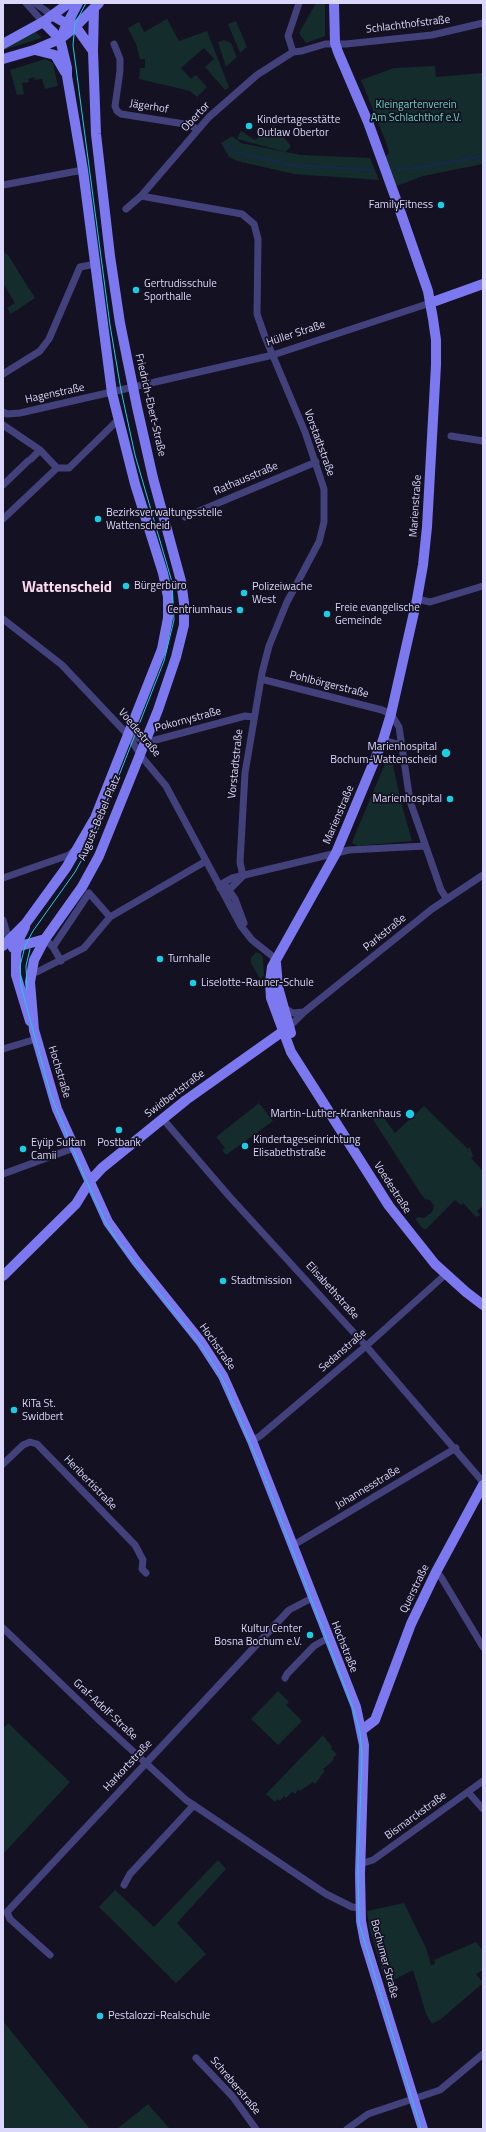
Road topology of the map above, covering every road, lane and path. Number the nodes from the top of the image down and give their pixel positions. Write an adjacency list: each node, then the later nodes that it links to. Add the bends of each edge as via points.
1 (26, 3): 9 (street)
2 (35, 3): 8 (street)
3 (69, 3): 8 (street)
4 (78, 3): 11 (street)
5 (298, 3): 19 (street, via 288,36)
6 (334, 3): 14 (street)
7 (96, 6): 11 (street); 18 (street, Friedrich-Ebert-Straße)
8 (53, 16): 9 (street); 11 (street); 12 (street)
9 (43, 22): 12 (street); 15 (street)
10 (483, 23): 14 (street, Schlachthofstraße, via 432,35)
11 (71, 26): 13 (street); 18 (street, via 83,35)
12 (51, 30): 13 (street)
13 (55, 41): 17 (street); 21 (street, via 67,68)
14 (335, 43): 19 (street, Obertor); 29 (street, Marienstraße, via 380,153)
15 (3, 44)
16 (114, 44): 22 (street, Jägerhof, via 120,59 115,106 117,111 121,114 191,125)
17 (34, 50): 20 (street); 21 (street, via 55,55)
18 (93, 51): 32 (street, Friedrich-Ebert-Straße, via 96,134 101,183 119,315)
19 (293, 52): 22 (street, Obertor, via 239,89)
20 (3, 59)
21 (67, 76): 23 (street)
22 (197, 130): 25 (street, Obertor)
23 (84, 170): 24 (street); 27 (street)
24 (3, 185)
25 (141, 196): 26 (street, Obertor); 30 (street, Vorstadtstraße, via 242,214 252,220 258,239 257,314)
26 (126, 210)
27 (96, 264): 31 (street, via 80,267 49,338 40,351); 33 (street)
28 (483, 284): 29 (street, Hüller Straße)
29 (430, 302): 30 (street, Hüller Straße); 47 (street, Marienstraße, via 436,340 436,365 424,565)
30 (273, 355): 32 (street, Hüller Straße); 41 (street, Vorstadtstraße)
31 (3, 374)
32 (133, 387): 33 (street, Hüller Straße); 53 (street, Friedrich-Ebert-Straße, via 153,478 181,581 184,603 184,625 178,648)
33 (112, 392): 34 (street, Hagenstraße); 35 (street)
34 (5, 413): 36 (street)
35 (118, 420): 42 (street, via 69,468); 52 (street, via 168,597 168,618 162,650)
36 (3, 421)
37 (3, 425): 40 (street)
38 (451, 436): 39 (street)
39 (483, 441)
40 (40, 450): 42 (street); 43 (street)
41 (316, 462): 44 (street, Rathausstraße); 49 (street, Vorstadtstraße, via 324,489 324,522 319,542 288,602 272,639)
42 (56, 468): 45 (street)
43 (3, 485)
44 (185, 517)
45 (3, 519)
46 (483, 586): 47 (street, via 430,602)
47 (417, 599): 50 (street, Marienstraße)
48 (3, 620): 52 (street, Voedestraße, via 62,665)
49 (260, 678): 50 (street, Pohlbörgerstraße); 51 (street, Vorstadtstraße)
50 (391, 714): 54 (street, Marienstraße); 55 (street, via 399,728)
51 (253, 717): 53 (street, Pokornystraße, via 245,716 152,741); 62 (street, Vorstadtstraße, via 243,804 240,862)
52 (129, 736): 53 (street, Pokornystraße); 56 (street, Voedestraße); 57 (street, August-Bebel-Platz, via 112,774 104,800)
53 (146, 740): 56 (street, Friedrich-Ebert-Straße)
54 (383, 740): 55 (street); 59 (street, Marienstraße)
55 (401, 745): 58 (street, via 410,801)
56 (141, 756): 60 (street, Voedestraße, via 164,782); 71 (street, August-Bebel-Platz, via 128,780 99,856 82,887)
57 (81, 845): 63 (street, August-Bebel-Platz, via 69,855); 69 (street, August-Bebel-Platz)
58 (425, 846): 59 (street); 66 (street, via 441,890)
59 (336, 853): 62 (street); 75 (street, Marienstraße)
60 (206, 860): 64 (street, Voedestraße); 67 (street)
61 (483, 875): 66 (street, Parkstraße)
62 (242, 876): 64 (street, via 232,878); 65 (street)
63 (3, 878)
64 (221, 885): 65 (street); 70 (street, Voedestraße, via 241,926)
65 (229, 890): 70 (street, Voedestraße, via 239,906)
66 (447, 899): 79 (street, Parkstraße)
67 (110, 917): 74 (street, via 89,893); 76 (street, via 84,948)
68 (3, 920): 72 (street)
69 (26, 924): 72 (street, August-Bebel-Platz); 73 (street, August-Bebel-Platz)
70 (245, 929): 75 (street, Voedestraße, via 252,940)
71 (45, 939): 73 (street); 74 (street); 77 (street, Hochstraße, via 34,960)
72 (5, 945): 73 (street)
73 (18, 947): 81 (street, Hochstraße, via 16,975)
74 (53, 947): 76 (street)
75 (276, 959): 78 (street, Voedestraße); 80 (street, Voedestraße, via 270,975 271,998)
76 (61, 961): 77 (street, via 37,972)
77 (32, 971): 81 (street, Hochstraße, via 30,996)
78 (283, 1008): 79 (street, via 292,1013); 80 (street, Voedestraße)
79 (304, 1012): 80 (street, Parkstraße)
80 (285, 1029): 83 (street, Swidbertstraße); 87 (street, Voedestraße, via 291,1052 401,1223)
81 (35, 1034): 82 (street); 84 (street, Hochstraße, via 57,1109)
82 (3, 1049)
83 (162, 1118): 86 (street, Swidbertstraße, via 102,1168); 90 (street, Elisabethstraße, via 224,1191)
84 (74, 1148): 85 (street); 86 (street, Hochstraße)
85 (3, 1174)
86 (89, 1183): 88 (street, Swidbertstraße, via 76,1204); 91 (street, Hochstraße, via 111,1227 218,1366)
87 (446, 1274): 89 (street, Voedestraße); 90 (street, Sedanstraße)
88 (3, 1276)
89 (483, 1305)
90 (366, 1346): 91 (street, Sedanstraße); 92 (street, Elisabethstraße)
91 (252, 1441): 96 (street, Hochstraße)
92 (456, 1448): 94 (street, Elisabethstraße); 96 (street, Johannesstraße)
93 (3, 1464): 98 (street, Heribertistraße, via 23,1445 30,1442 37,1444 135,1545 143,1560 142,1569)
94 (483, 1482)
95 (483, 1485): 97 (street, Querstraße)
96 (292, 1546): 99 (street, Hochstraße)
97 (436, 1572): 102 (street); 104 (street, Querstraße, via 411,1624)
98 (146, 1573)
99 (312, 1598): 101 (street, Hochstraße); 107 (street, Harkortstraße, via 289,1610)
100 (3, 1628): 107 (street, Graf-Adolf-Straße)
101 (328, 1638): 103 (street, via 314,1646); 105 (street, Hochstraße)
102 (483, 1647)
103 (285, 1678)
104 (378, 1708): 105 (street); 106 (street, Querstraße, via 374,1720)
105 (359, 1718): 106 (street, Bochumer Straße)
106 (362, 1730): 112 (street, Bochumer Straße, via 364,1760)
107 (146, 1763): 110 (street, Graf-Adolf-Straße); 115 (street, Harkortstraße, via 8,1912 10,1919)
108 (483, 1781): 109 (street, Bismarckstraße)
109 (468, 1792): 111 (street); 112 (street, Bismarckstraße, via 373,1860)
110 (194, 1805): 113 (street, via 130,1874); 114 (street, Graf-Adolf-Straße, via 326,1894 352,1907)
111 (483, 1809)
112 (360, 1864): 114 (street, Bochumer Straße)
113 (124, 1885)
114 (360, 1908): 118 (street, Bochumer Straße, via 366,1942)
115 (50, 1955)
116 (483, 2054): 118 (street, via 440,2090)
117 (196, 2058): 119 (street, Schreberstraße, via 233,2098)
118 (413, 2100): 120 (street, via 368,2114); 121 (street, Bochumer Straße)
119 (256, 2129)
120 (347, 2129)
121 (423, 2129)

